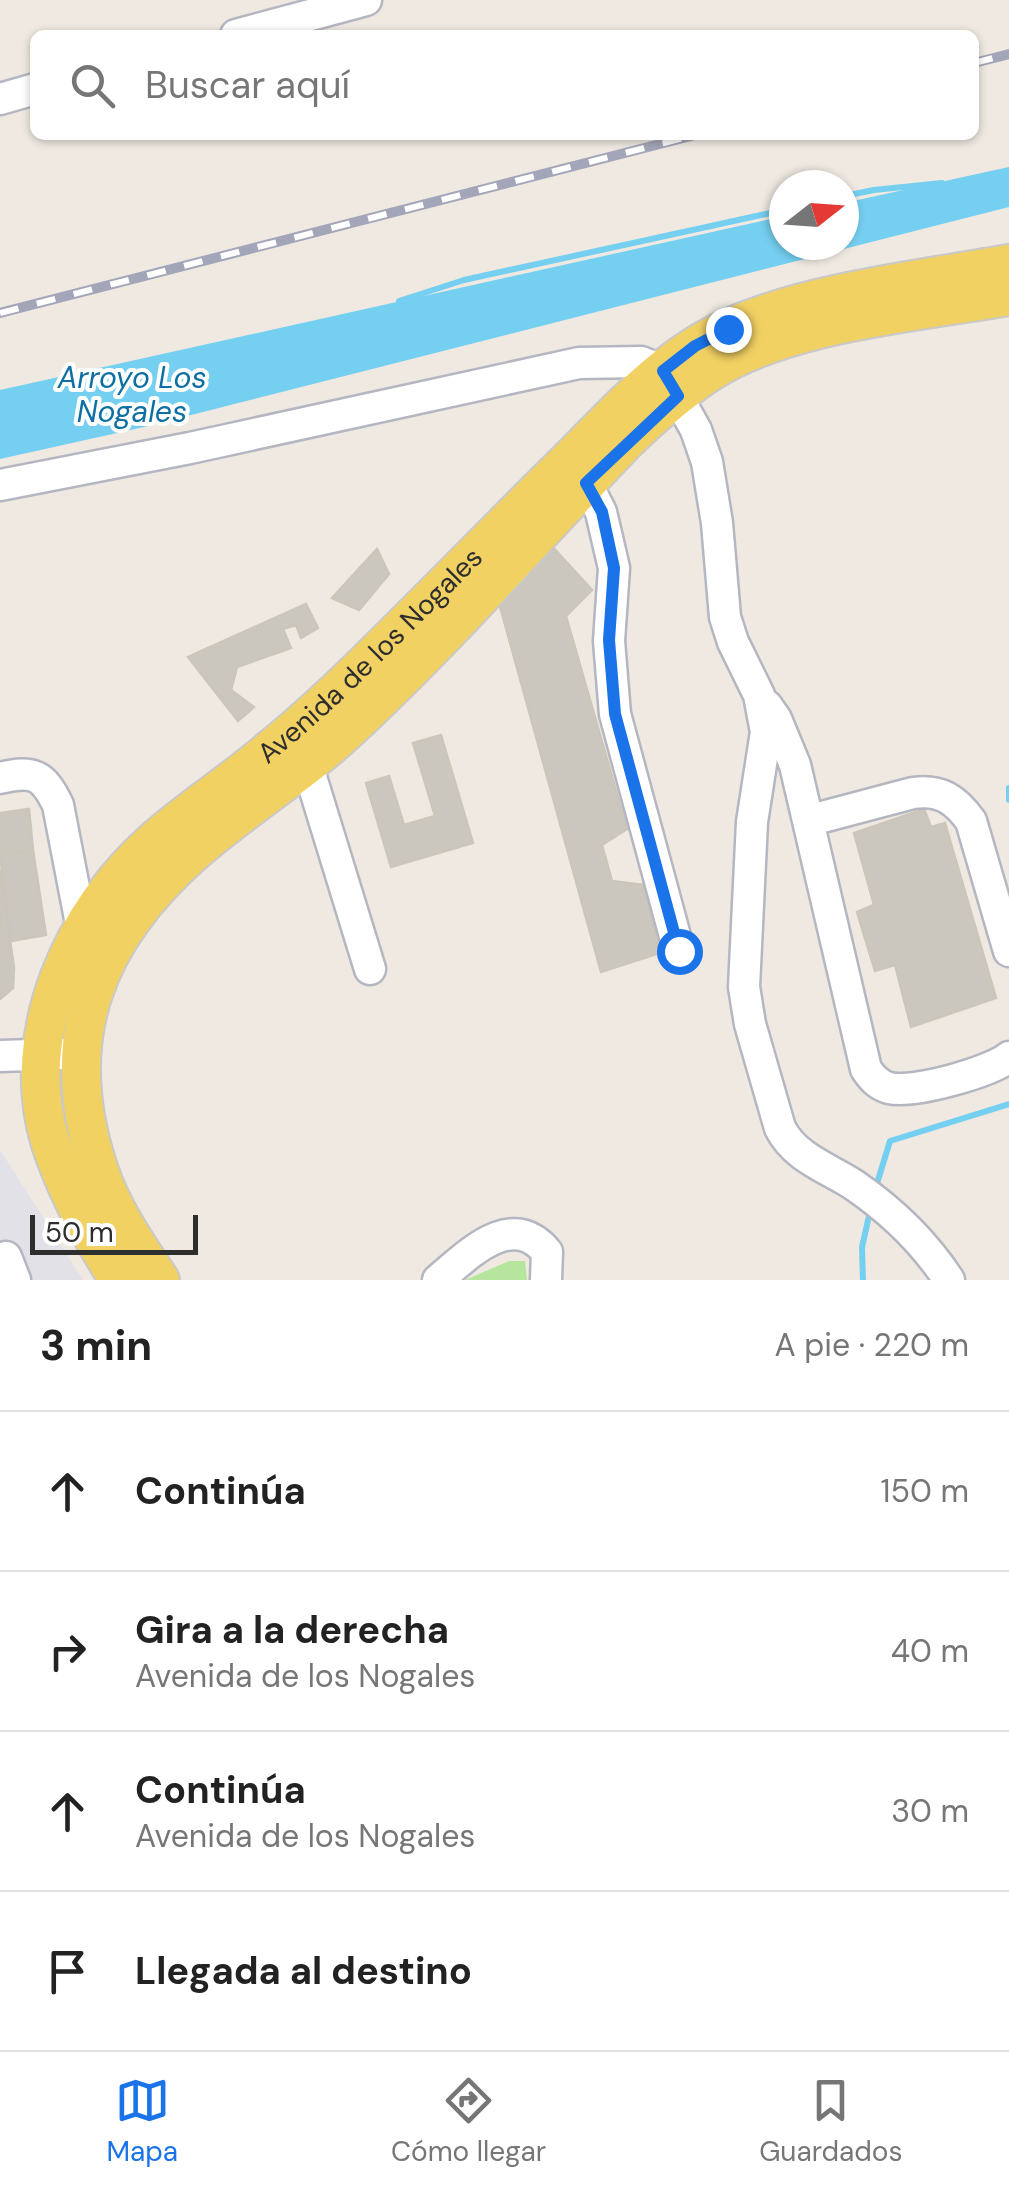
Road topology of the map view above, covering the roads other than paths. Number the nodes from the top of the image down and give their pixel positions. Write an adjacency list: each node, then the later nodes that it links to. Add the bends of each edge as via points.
1 (366, 0): 2 (street)
2 (255, 30)
3 (30, 90): 4 (street)
4 (0, 99)
5 (1009, 264): 7 (main road, Avenida de los Nogales, via 762,314 695,346)
6 (1009, 296): 7 (main road, Avenida de los Nogales, via 800,334)
7 (670, 383): 8 (main road, Avenida de los Nogales); 9 (street, via 642,362 580,363); 10 (street, via 696,430 710,478 725,617); 14 (main road, Avenida de los Nogales, via 599,430 336,693 154,841)
8 (586, 483): 11 (main road, Avenida de los Nogales, via 349,729); 15 (street, via 602,512 614,568 609,640 615,714)
9 (0, 486)
10 (759, 696): 13 (street, via 788,744); 25 (street, via 766,732 752,822 744,987 777,1118 788,1142 890,1212 930,1250)
11 (307, 764): 17 (street); 18 (main road, Avenida de los Nogales, via 196,850 132,918)
12 (0, 778): 14 (street, via 36,775 49,787)
13 (811, 820): 16 (street, via 913,793 944,794 971,821); 20 (street, via 873,1080 888,1088 918,1087 998,1066)
14 (82, 929): 18 (main road, Avenida de los Nogales, via 46,1023)
15 (679, 951)
16 (1009, 951)
17 (370, 970)
18 (60, 1054): 19 (street); 21 (main road, Avenida de los Nogales, via 41,1088 54,1151 84,1225); 22 (main road, Avenida de los Nogales, via 82,1105 98,1170)
19 (0, 1056)
20 (1009, 1057)
21 (119, 1280)
22 (160, 1280)
23 (438, 1280): 24 (street, via 510,1233 527,1233 547,1252)
24 (546, 1280)
25 (949, 1280)

